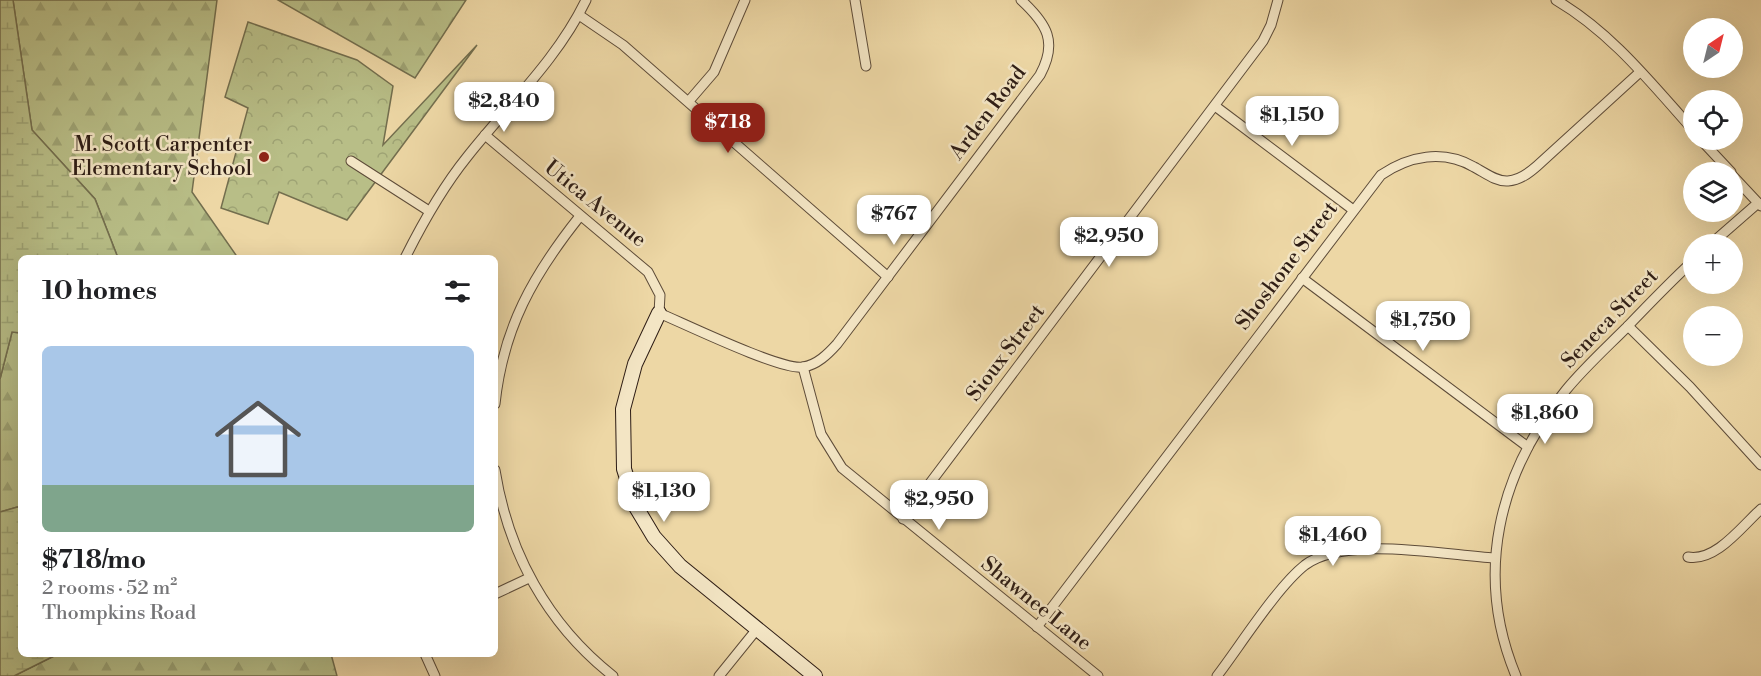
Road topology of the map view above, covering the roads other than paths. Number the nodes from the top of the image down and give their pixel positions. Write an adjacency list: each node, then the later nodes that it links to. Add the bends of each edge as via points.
1 (586, 0): 7 (street)
2 (745, 0): 10 (street, via 714,72)
3 (855, 0): 8 (street)
4 (1021, 0): 25 (street, Arden Road, via 1046,30 1049,47 1045,66)
5 (1278, 0): 11 (street, Sioux Street, via 1263,41)
6 (1556, 0): 9 (street, via 1599,28)
7 (579, 15): 10 (street, via 623,45); 13 (street, via 546,64)
8 (866, 66)
9 (1640, 72): 12 (street); 19 (street, Shoshone Street, via 1537,166 1518,178 1496,179 1453,158 1416,158 1381,175)
10 (689, 102): 25 (street)
11 (1215, 106): 19 (street); 35 (street, Sioux Street)
12 (1683, 119)
13 (485, 135): 20 (street); 21 (street, Utica Avenue)
14 (1710, 150): 16 (street)
15 (351, 161): 20 (street)
16 (1721, 162)
17 (1743, 186): 18 (street)
18 (1760, 205): 22 (street)
19 (1352, 209): 26 (street, Shoshone Street)
20 (429, 211): 23 (street)
21 (580, 216): 27 (street, Utica Avenue, via 648,273 660,295); 30 (street, via 550,254 523,300 504,354)
22 (1724, 234)
23 (407, 255)
24 (1683, 271): 28 (street, Seneca Street)
25 (888, 277): 29 (street, Arden Road, via 827,356)
26 (1302, 278): 31 (street); 40 (street, Shoshone Street)
27 (659, 313): 29 (street, via 768,360); 41 (street, via 635,364 623,409 622,449 628,488 644,522 666,552)
28 (1628, 326): 31 (street, Seneca Street, via 1566,390); 32 (street)
29 (803, 368): 35 (street, Shawnee Lane, via 830,453 855,480)
30 (498, 387)
31 (1528, 447): 37 (street, Seneca Street, via 1506,501)
32 (1761, 465)
33 (498, 483): 38 (street, via 509,531)
34 (1761, 509): 36 (street, via 1711,553)
35 (903, 519): 40 (street, Shawnee Lane)
36 (1688, 557)
37 (1494, 558): 48 (street, via 1363,549 1317,558 1293,577); 49 (street, Seneca Street, via 1497,612)
38 (529, 578): 39 (street); 44 (street, via 569,634)
39 (498, 593)
40 (1037, 627): 47 (street, Shawnee Lane)
41 (757, 629): 45 (street); 46 (street)
42 (426, 657): 43 (street)
43 (435, 676)
44 (613, 676)
45 (719, 676)
46 (815, 676)
47 (1098, 676)
48 (1217, 676)
49 (1516, 676)

